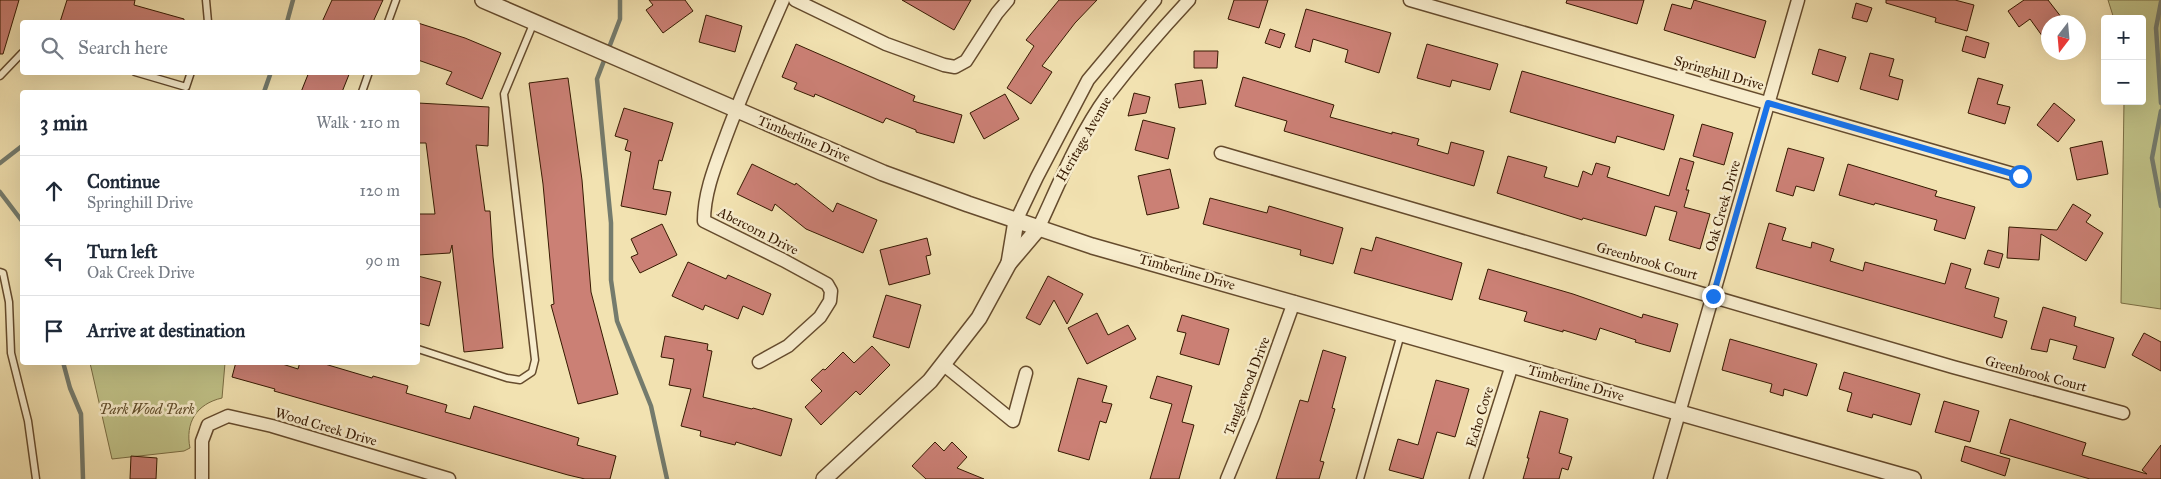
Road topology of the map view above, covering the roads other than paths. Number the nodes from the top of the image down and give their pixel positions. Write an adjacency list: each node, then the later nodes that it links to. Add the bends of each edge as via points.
1 (206, 0): 11 (lane)
2 (396, 0): 12 (lane)
3 (486, 0): 13 (street, Timberline Drive)
4 (783, 0): 21 (street, Abercorn Drive)
5 (795, 0): 6 (street, via 886,44 955,67 966,61)
6 (1008, 0)
7 (1155, 0): 24 (street, Heritage Avenue, via 1088,80)
8 (1189, 0): 25 (street, Heritage Avenue, via 1107,96)
9 (1410, 0): 20 (street, Springhill Drive)
10 (1798, 0): 20 (street, Oak Creek Drive)
11 (208, 20)
12 (389, 20)
13 (534, 22): 21 (street, Timberline Drive); 31 (lane, via 504,94 535,360 532,372 520,380 507,378)
14 (20, 55): 18 (lane)
15 (144, 75): 16 (lane, via 186,87)
16 (190, 75)
17 (369, 75): 19 (lane)
18 (0, 76)
19 (363, 90)
20 (1768, 103): 23 (street, Springhill Drive); 28 (street, Oak Creek Drive)
21 (736, 110): 24 (street, Timberline Drive, via 883,173); 32 (street, Abercorn Drive, via 712,174 704,206 704,221 827,284 831,291 830,300 820,317 788,346)
22 (1221, 153): 28 (street, Greenbrook Court)
23 (2020, 176)
24 (1016, 221): 25 (street, Timberline Drive); 26 (street, Heritage Avenue)
25 (1038, 228): 26 (street, Heritage Avenue); 29 (street, Timberline Drive)
26 (1009, 263): 33 (street, Heritage Avenue, via 979,318)
27 (0, 272): 39 (lane, via 3,273 9,302 10,353 28,421)
28 (1713, 296): 36 (street, Oak Creek Drive); 37 (street, Greenbrook Court)
29 (1294, 302): 30 (street, Timberline Drive); 43 (street, Tanglewood Drive)
30 (1401, 333): 34 (street, Timberline Drive); 44 (lane)
31 (420, 350)
32 (759, 362)
33 (944, 365): 35 (street, via 1013,421); 42 (street, Heritage Avenue)
34 (1512, 365): 36 (street, Timberline Drive); 45 (street, Echo Cove)
35 (1026, 373)
36 (1679, 413): 38 (street, Timberline Drive); 46 (street, Oak Creek Drive)
37 (2123, 413)
38 (1908, 478)
39 (36, 479)
40 (202, 479): 41 (street, Wood Creek Drive, via 203,437 208,425 228,416)
41 (449, 479)
42 (824, 479)
43 (1227, 479)
44 (1360, 479)
45 (1476, 479)
46 (1660, 479)

